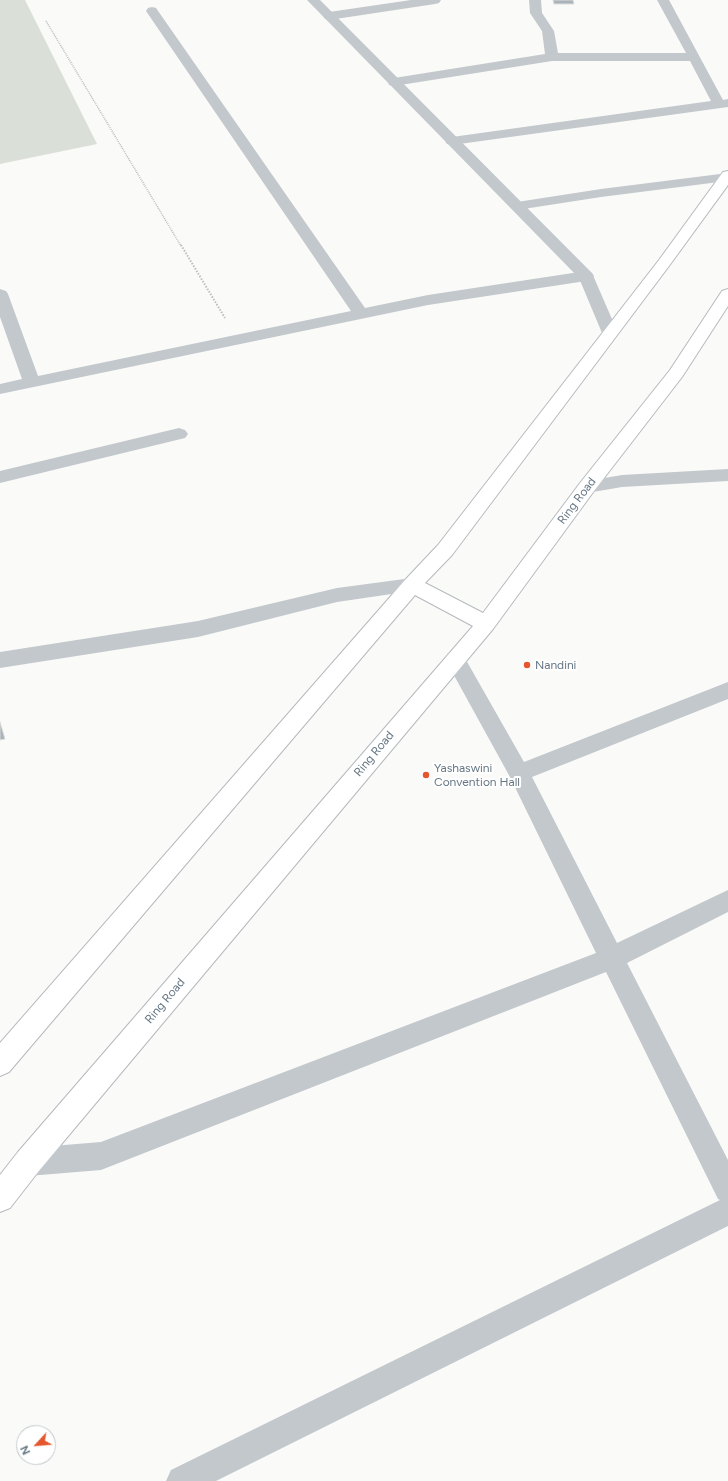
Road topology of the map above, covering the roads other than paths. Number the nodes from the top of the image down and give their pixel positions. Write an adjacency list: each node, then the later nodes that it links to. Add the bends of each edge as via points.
1 (313, 0): 6 (street)
2 (436, 0): 6 (street)
3 (535, 0): 7 (street, via 536,13 548,31)
4 (664, 0): 8 (street)
5 (152, 11): 17 (street)
6 (329, 16): 9 (street)
7 (552, 57): 8 (street); 9 (street)
8 (694, 57): 10 (street)
9 (394, 82): 11 (street)
10 (724, 103): 11 (street)
11 (452, 141): 13 (street)
12 (727, 176): 13 (street); 18 (main road)
13 (517, 206): 14 (street)
14 (586, 276): 17 (street, via 428,300); 18 (street)
15 (0, 294): 19 (street)
16 (728, 294): 24 (main road, Ring Road, via 676,373)
17 (361, 314): 19 (street)
18 (610, 334): 25 (main road, via 445,550)
19 (32, 383): 20 (street)
20 (0, 389)
21 (179, 434): 23 (street)
22 (728, 476): 24 (street, via 622,481)
23 (0, 478)
24 (587, 487): 26 (main road, Ring Road)
25 (412, 584): 26 (main road); 28 (street, via 337,596 198,629); 33 (main road)
26 (486, 624): 27 (main road, Ring Road)
27 (455, 659): 30 (street); 34 (main road, Ring Road)
28 (0, 660)
29 (728, 690): 30 (street)
30 (519, 773): 32 (street)
31 (728, 900): 32 (street)
32 (612, 958): 34 (street, via 101,1156); 35 (street)
33 (0, 1063)
34 (28, 1162): 36 (main road, Ring Road)
35 (728, 1189)
36 (0, 1198)
37 (728, 1212): 38 (street)
38 (182, 1481)

